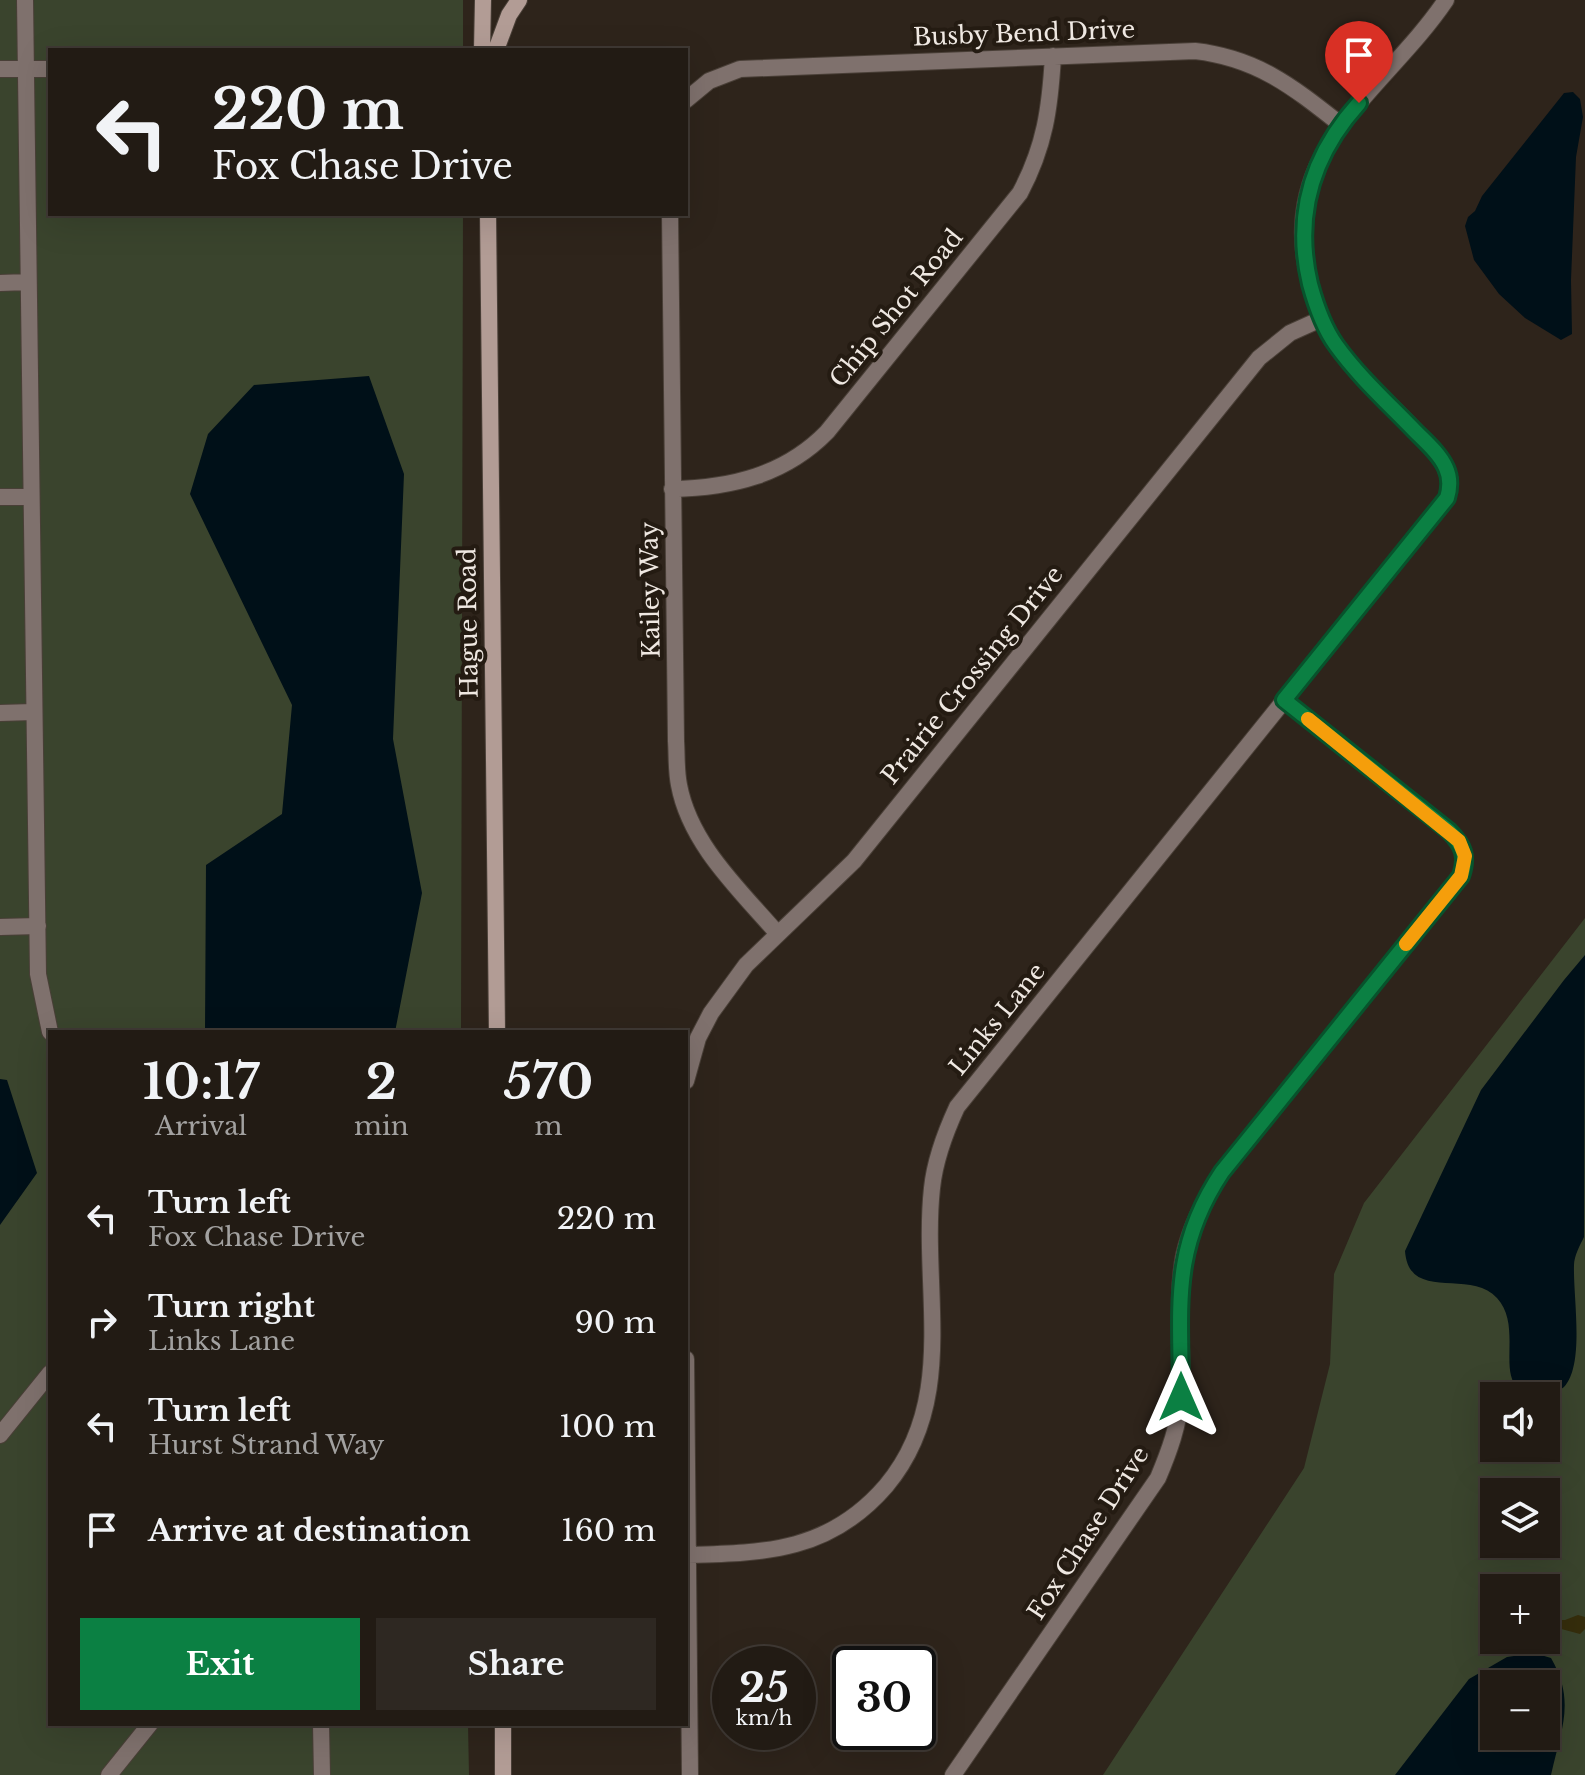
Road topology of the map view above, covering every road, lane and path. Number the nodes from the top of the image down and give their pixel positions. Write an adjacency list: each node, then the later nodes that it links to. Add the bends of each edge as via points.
1 (25, 0): 9 (street)
2 (483, 0): 5 (main road)
3 (519, 0): 6 (main road)
4 (1446, 0): 12 (street)
5 (482, 48)
6 (497, 48)
7 (1053, 56): 11 (street, Busby Bend Drive, via 740,69); 12 (street, Busby Bend Drive, via 1176,51 1233,58 1278,77); 18 (street, Chip Shot Road, via 1046,129 1020,193 827,432 812,448 770,472 724,486)
8 (0, 69): 9 (street)
9 (25, 69): 10 (street); 15 (street)
10 (48, 69)
11 (690, 95)
12 (1340, 124): 17 (street, via 1319,163 1304,214 1305,259)
13 (488, 216): 28 (main road, Hague Road)
14 (670, 216): 18 (street, Kailey Way)
15 (28, 282): 16 (street); 20 (street)
16 (0, 283)
17 (1321, 319): 21 (street, Links Lane, via 1353,367 1435,452 1450,480 1447,498); 26 (street, Prairie Crossing Drive, via 1273,344 1249,369 854,861)
18 (672, 489): 26 (street, Kailey Way, via 679,786 706,849)
19 (0, 497): 20 (street)
20 (31, 497): 22 (street)
21 (1284, 700): 32 (street, Links Lane, via 957,1107 932,1186 928,1397 899,1470 867,1505 820,1536 748,1554); 40 (street, Fox Chase Drive, via 1449,831 1465,856 1461,876 1206,1197 1184,1256 1181,1397 1158,1478)
22 (33, 712): 23 (street); 24 (street)
23 (0, 713)
24 (38, 926): 25 (street); 27 (street, via 38,974)
25 (0, 927)
26 (777, 933): 29 (street, Prairie Crossing Drive, via 711,1013)
27 (50, 1030)
28 (497, 1030)
29 (688, 1074)
30 (48, 1375): 31 (street)
31 (0, 1435)
32 (688, 1555): 39 (street)
33 (148, 1726): 36 (street)
34 (321, 1726): 37 (street)
35 (503, 1726): 38 (main road)
36 (109, 1775)
37 (322, 1775)
38 (503, 1775)
39 (690, 1775)
40 (953, 1775)

